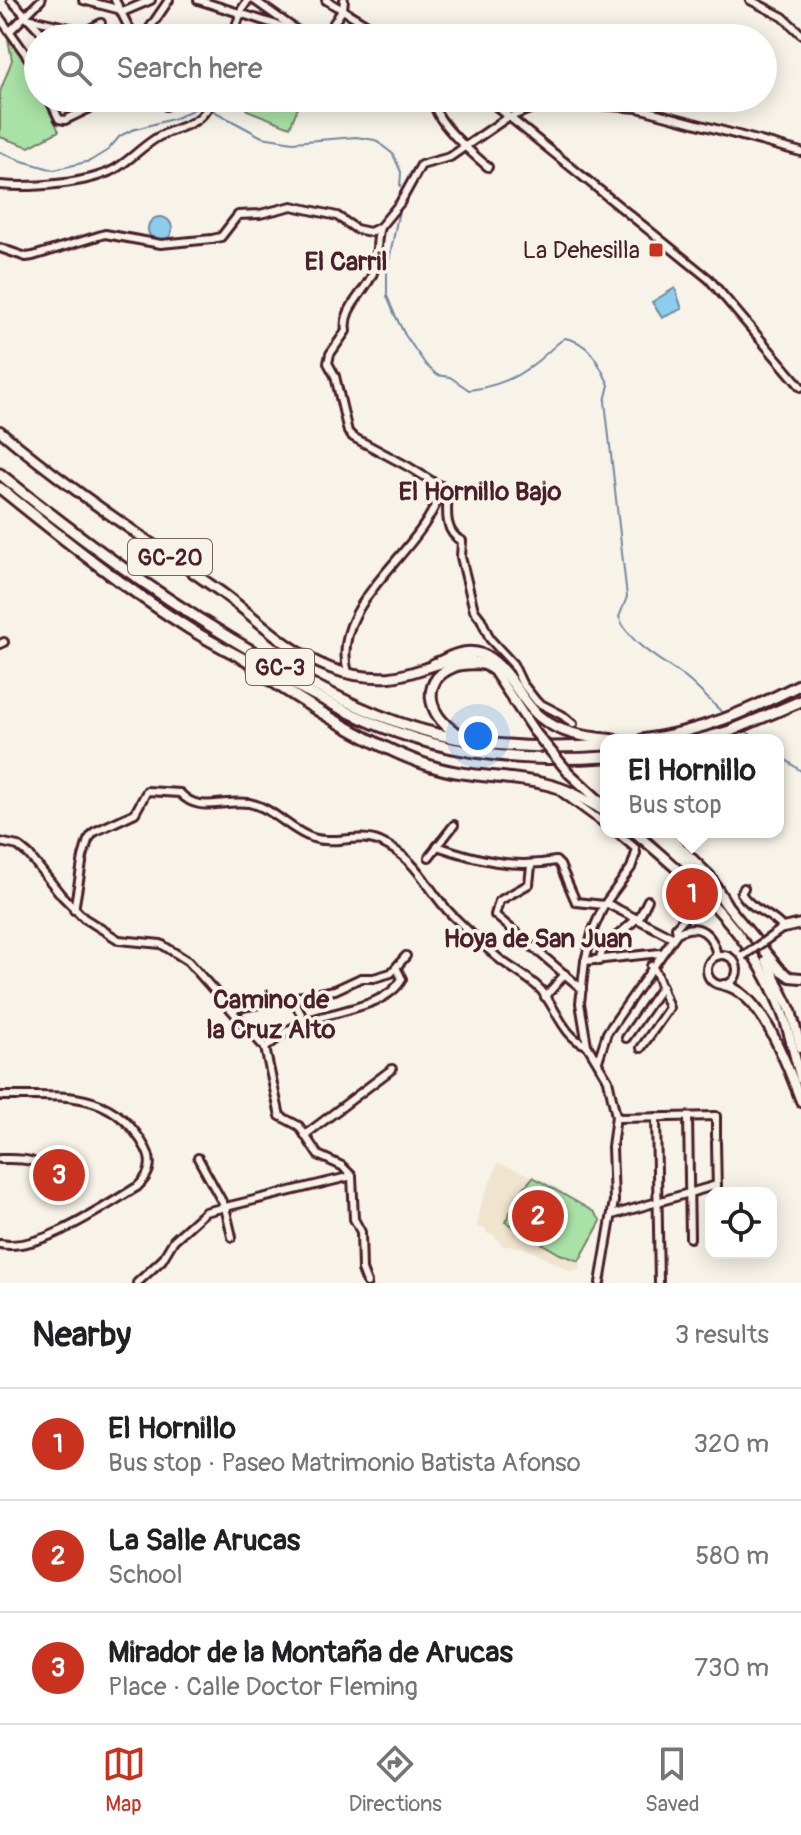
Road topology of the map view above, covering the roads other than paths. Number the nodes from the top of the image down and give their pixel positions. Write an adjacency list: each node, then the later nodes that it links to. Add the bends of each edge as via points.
1 (11, 0): 16 (street)
2 (41, 0): 16 (street)
3 (83, 0): 12 (street)
4 (115, 0): 12 (street)
5 (151, 0): 12 (street)
6 (169, 0): 20 (street)
7 (198, 0): 14 (street)
8 (251, 0): 14 (street); 23 (street)
9 (326, 0): 13 (street)
10 (344, 0): 13 (street)
11 (750, 0): 27 (street, via 783,17)
12 (119, 9): 19 (street)
13 (343, 9): 24 (street); 25 (street)
14 (241, 14): 21 (street); 22 (street)
15 (0, 18): 26 (street)
16 (29, 18): 17 (street); 18 (street); 26 (street)
17 (34, 24)
18 (54, 24)
19 (127, 24)
20 (153, 24)
21 (237, 24)
22 (273, 24)
23 (287, 24)
24 (332, 24)
25 (367, 24)
26 (10, 31): 28 (street)
27 (801, 34)
28 (24, 51)
29 (56, 112): 30 (street, via 65,120)
30 (82, 112)
31 (206, 112): 40 (street, via 103,173 55,184)
32 (437, 112): 37 (street)
33 (504, 112): 36 (street)
34 (523, 112): 36 (street)
35 (653, 112): 38 (street)
36 (510, 117): 37 (street); 43 (street, via 709,279)
37 (465, 146): 39 (street); 41 (street, via 450,157 421,165)
38 (801, 152)
39 (488, 167)
40 (0, 185)
41 (380, 227): 42 (street, via 363,232 337,216 292,206 238,215 221,237 212,239 161,244 105,234 26,257); 46 (street, via 374,272 348,313 346,331 328,363 348,432)
42 (0, 248)
43 (801, 387)
44 (0, 431): 52 (main road, GC-20, via 283,642)
45 (0, 474): 61 (highway, GC-3, via 130,575 245,648 367,710 435,734)
46 (442, 486): 49 (street, via 426,525 357,613); 56 (street, via 448,491 450,531 462,541 474,610 537,702)
47 (0, 488): 48 (highway, GC-3, via 83,555)
48 (211, 641): 63 (highway, GC-3, via 387,730 489,755); 64 (highway, via 395,752 456,773)
49 (345, 652): 52 (street); 53 (street)
50 (434, 664): 51 (main road, GC-20, via 470,659); 53 (main road, GC-20, via 391,677); 60 (highway, via 460,653 485,656 541,717 561,730)
51 (485, 664): 61 (highway, via 449,668 431,695 444,726); 65 (main road, bridge, via 504,683 534,731)
52 (331, 668): 53 (main road, GC-20)
53 (348, 673)
54 (801, 684): 57 (highway, via 720,722)
55 (798, 702): 58 (highway); 59 (highway, via 785,715)
56 (573, 724)
57 (675, 734)
58 (719, 734)
59 (736, 734)
60 (600, 738)
61 (475, 741): 62 (highway, GC-3, via 527,747)
62 (600, 745)
63 (600, 757)
64 (547, 785): 68 (highway); 69 (street)
65 (586, 788): 66 (main road); 67 (main road)
66 (600, 796)
67 (600, 803)
68 (600, 806)
69 (600, 821)
70 (454, 825): 76 (street)
71 (623, 838): 81 (street, via 636,853)
72 (641, 838): 114 (main road, via 709,898 746,943 783,1015)
73 (659, 838): 82 (main road)
74 (670, 838): 82 (highway, via 709,876)
75 (0, 842): 83 (street, via 29,855)
76 (437, 846): 77 (street); 78 (street, via 483,862)
77 (429, 857)
78 (531, 866): 81 (street, via 556,861 576,902); 98 (street, via 529,884 499,901 495,915)
79 (744, 888): 86 (street, via 743,898)
80 (648, 900): 85 (street)
81 (605, 904): 85 (street); 94 (street)
82 (726, 904): 90 (main road)
83 (74, 910): 104 (street, via 88,840 135,813 147,791 180,793 196,805 254,804 314,839 369,838 402,854 450,914); 105 (street, via 119,940 171,949)
84 (688, 914): 89 (street)
85 (637, 918): 89 (street); 95 (street, via 603,948)
86 (776, 919): 87 (street); 88 (street)
87 (798, 924): 88 (main road)
88 (783, 928): 96 (street, bridge)
89 (675, 935): 92 (street, via 688,928 704,930); 93 (street)
90 (760, 948): 99 (main road, via 780,970); 111 (main road, via 791,1011)
91 (406, 956): 97 (street)
92 (717, 956): 96 (street); 100 (street, via 708,966 708,976)
93 (655, 959): 95 (street); 101 (street); 112 (street, via 607,1033)
94 (585, 961): 95 (street); 102 (street)
95 (599, 961)
96 (734, 961): 100 (street, via 736,976)
97 (397, 969): 103 (street, via 335,990); 106 (street, via 402,979 393,990 347,1012)
98 (565, 974): 102 (street); 104 (street)
99 (801, 978)
100 (724, 985): 116 (main road, via 741,991 761,1014)
101 (662, 986): 107 (street); 110 (street, via 669,1008)
102 (582, 989): 108 (street)
103 (292, 997): 105 (street); 106 (street)
104 (545, 997): 108 (street, via 578,1042)
105 (232, 1009): 109 (street)
106 (305, 1022): 109 (street)
107 (626, 1038)
108 (587, 1045): 112 (street)
109 (265, 1048): 120 (street, via 280,1116)
110 (641, 1048)
111 (801, 1048)
112 (598, 1061): 117 (street)
113 (392, 1069): 120 (street)
114 (801, 1079)
115 (0, 1096): 133 (street, via 86,1099 109,1107 136,1129 150,1156 150,1168 137,1187 68,1227 29,1243)
116 (801, 1101)
117 (616, 1116): 118 (street); 130 (street)
118 (656, 1117): 119 (street); 128 (street)
119 (688, 1117): 125 (street, via 716,1116); 127 (street)
120 (305, 1135): 123 (street, via 318,1155)
121 (198, 1158): 129 (street)
122 (0, 1159): 124 (street, via 39,1164)
123 (352, 1176): 129 (street); 135 (street)
124 (45, 1179)
125 (717, 1187)
126 (705, 1191): 127 (street)
127 (690, 1193): 128 (street); 132 (street)
128 (658, 1202): 130 (street); 137 (street)
129 (225, 1207): 131 (street); 134 (street, via 205,1212)
130 (612, 1215): 136 (street)
131 (232, 1237)
132 (690, 1238)
133 (0, 1244)
134 (137, 1283)
135 (367, 1283)
136 (600, 1283)
137 (659, 1283)

